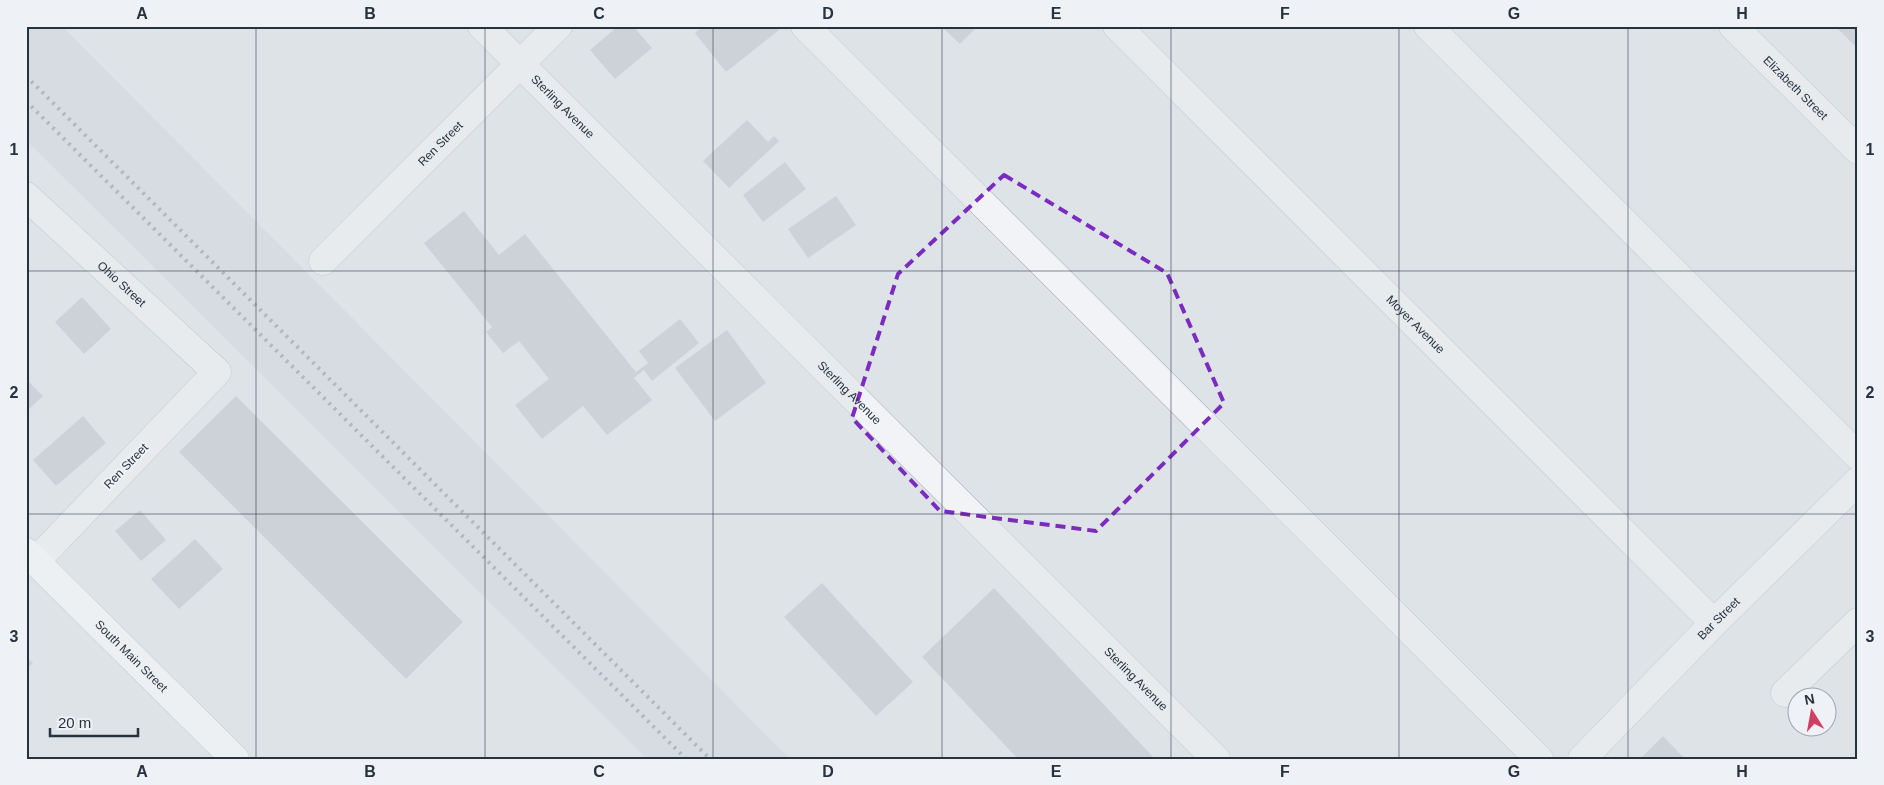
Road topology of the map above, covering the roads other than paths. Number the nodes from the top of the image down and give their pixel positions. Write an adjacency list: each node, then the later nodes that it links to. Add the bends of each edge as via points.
1 (482, 26): 7 (street, Sterling Avenue)
2 (558, 26): 7 (street, Ren Street)
3 (805, 26): 20 (street)
4 (1117, 26): 16 (street, Moyer Avenue)
5 (1428, 26): 12 (street)
6 (1733, 26): 8 (street, Elizabeth Street)
7 (521, 65): 10 (street, Ren Street); 19 (street, Sterling Avenue)
8 (1858, 150)
9 (26, 196): 11 (street, Ohio Street)
10 (322, 261)
11 (217, 372): 14 (street, Ren Street)
12 (1858, 456)
13 (1858, 481): 16 (street, Bar Street)
14 (31, 556): 18 (main road, South Main Street)
15 (1858, 622): 17 (street)
16 (1714, 623): 21 (street, Bar Street)
17 (1785, 693)
18 (235, 759)
19 (1216, 759)
20 (1538, 759)
21 (1582, 759)

